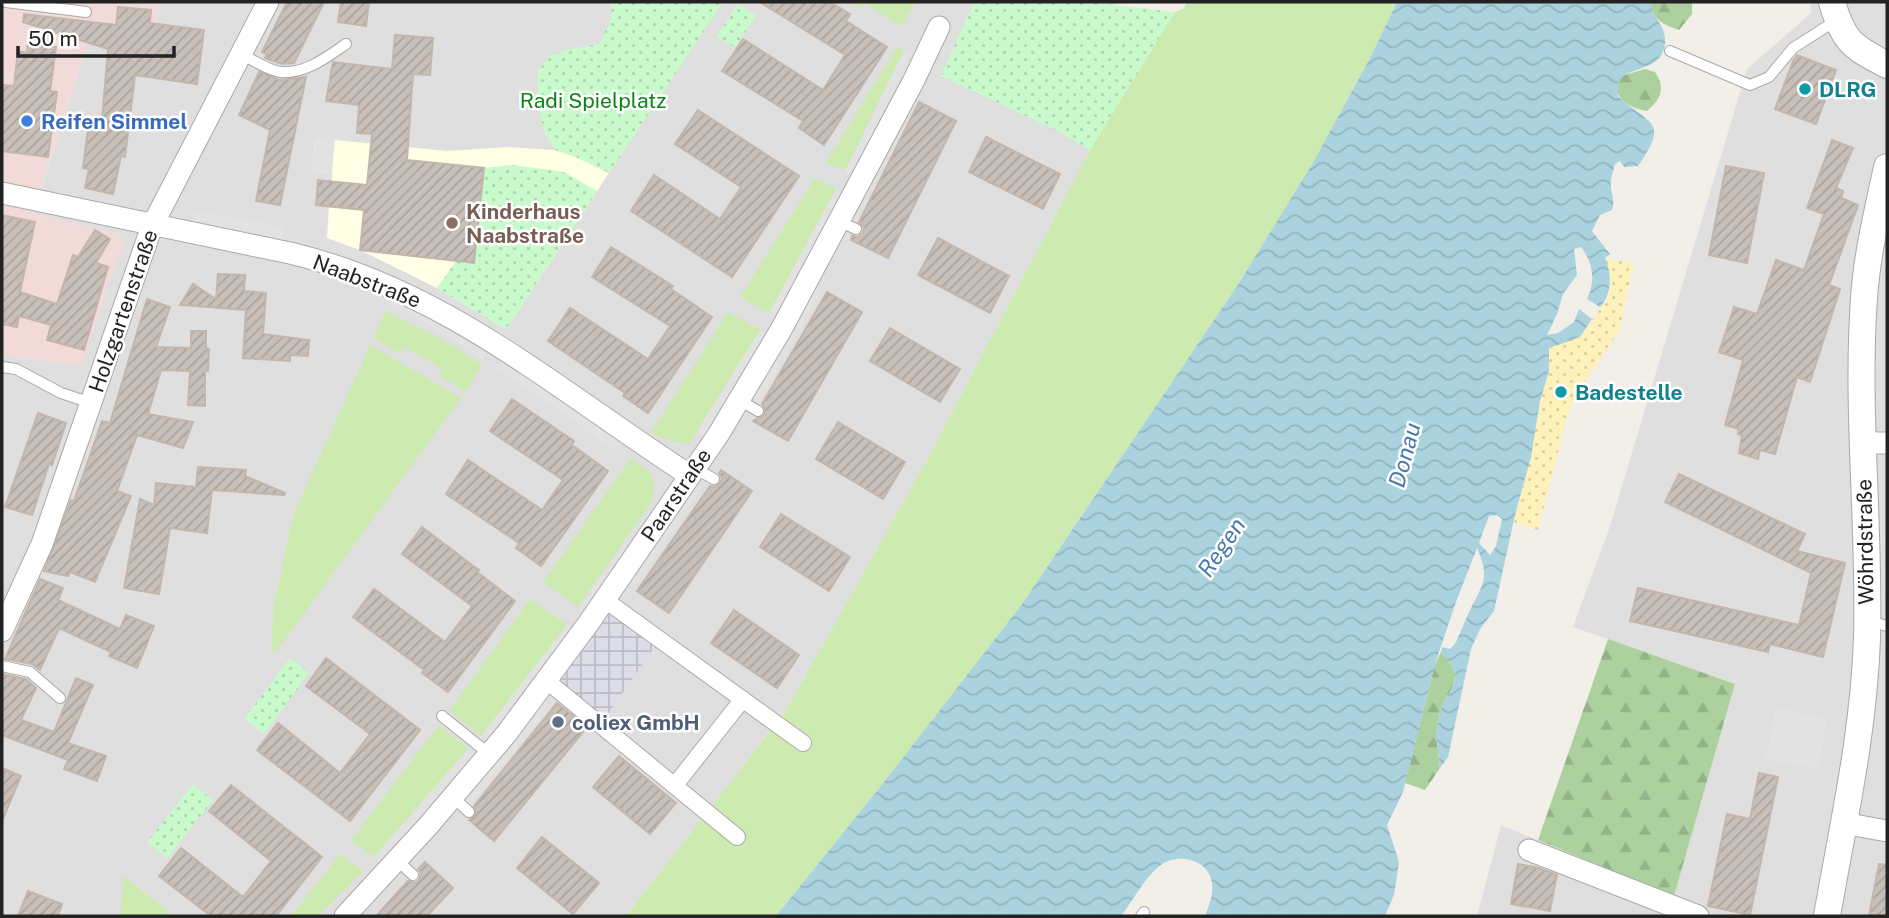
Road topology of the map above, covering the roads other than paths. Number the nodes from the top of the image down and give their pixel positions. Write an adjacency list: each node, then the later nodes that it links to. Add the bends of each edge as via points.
1 (6, 2): 4 (lane)
2 (268, 2): 8 (street, Holzgartenstraße)
3 (1835, 11): 7 (lane, via 1793,48 1769,78 1750,85); 9 (street, via 1847,39)
4 (86, 12)
5 (939, 27): 14 (street, Paarstraße, via 847,225)
6 (346, 44): 8 (lane, via 316,65 298,71 280,72)
7 (1670, 51)
8 (241, 54): 12 (street, Holzgartenstraße)
9 (1887, 65)
10 (1887, 167): 17 (street, Wöhrdstraße, via 1864,297 1861,374)
11 (2, 193): 12 (street, Naabstraße)
12 (152, 226): 15 (street, Holzgartenstraße); 18 (street, Naabstraße, via 325,262 418,299 505,348 639,443)
13 (2, 367): 15 (lane)
14 (739, 400): 16 (lane); 18 (street, Paarstraße)
15 (91, 403): 22 (street, Holzgartenstraße, via 42,544)
16 (758, 411)
17 (1875, 443): 21 (street, Wöhrdstraße, via 1867,531)
18 (692, 471): 19 (lane); 20 (street, Paarstraße)
19 (714, 479)
20 (605, 600): 24 (street, Paarstraße); 26 (street)
21 (1877, 623): 33 (street, Wöhrdstraße)
22 (2, 631)
23 (2, 666): 25 (lane, via 30,672)
24 (547, 681): 29 (street, Paarstraße); 30 (street)
25 (60, 698)
26 (743, 699): 28 (street); 30 (street)
27 (442, 716): 29 (lane)
28 (803, 743)
29 (489, 754): 31 (street, Paarstraße)
30 (675, 785): 35 (street)
31 (453, 797): 32 (lane); 37 (street, Paarstraße)
32 (469, 812)
33 (1843, 823): 34 (street); 41 (street, Wöhrdstraße)
34 (1887, 831)
35 (737, 837)
36 (1529, 850): 40 (street)
37 (397, 860): 38 (lane); 39 (street, Paarstraße)
38 (413, 875)
39 (345, 916)
40 (1698, 916)
41 (1827, 916)

